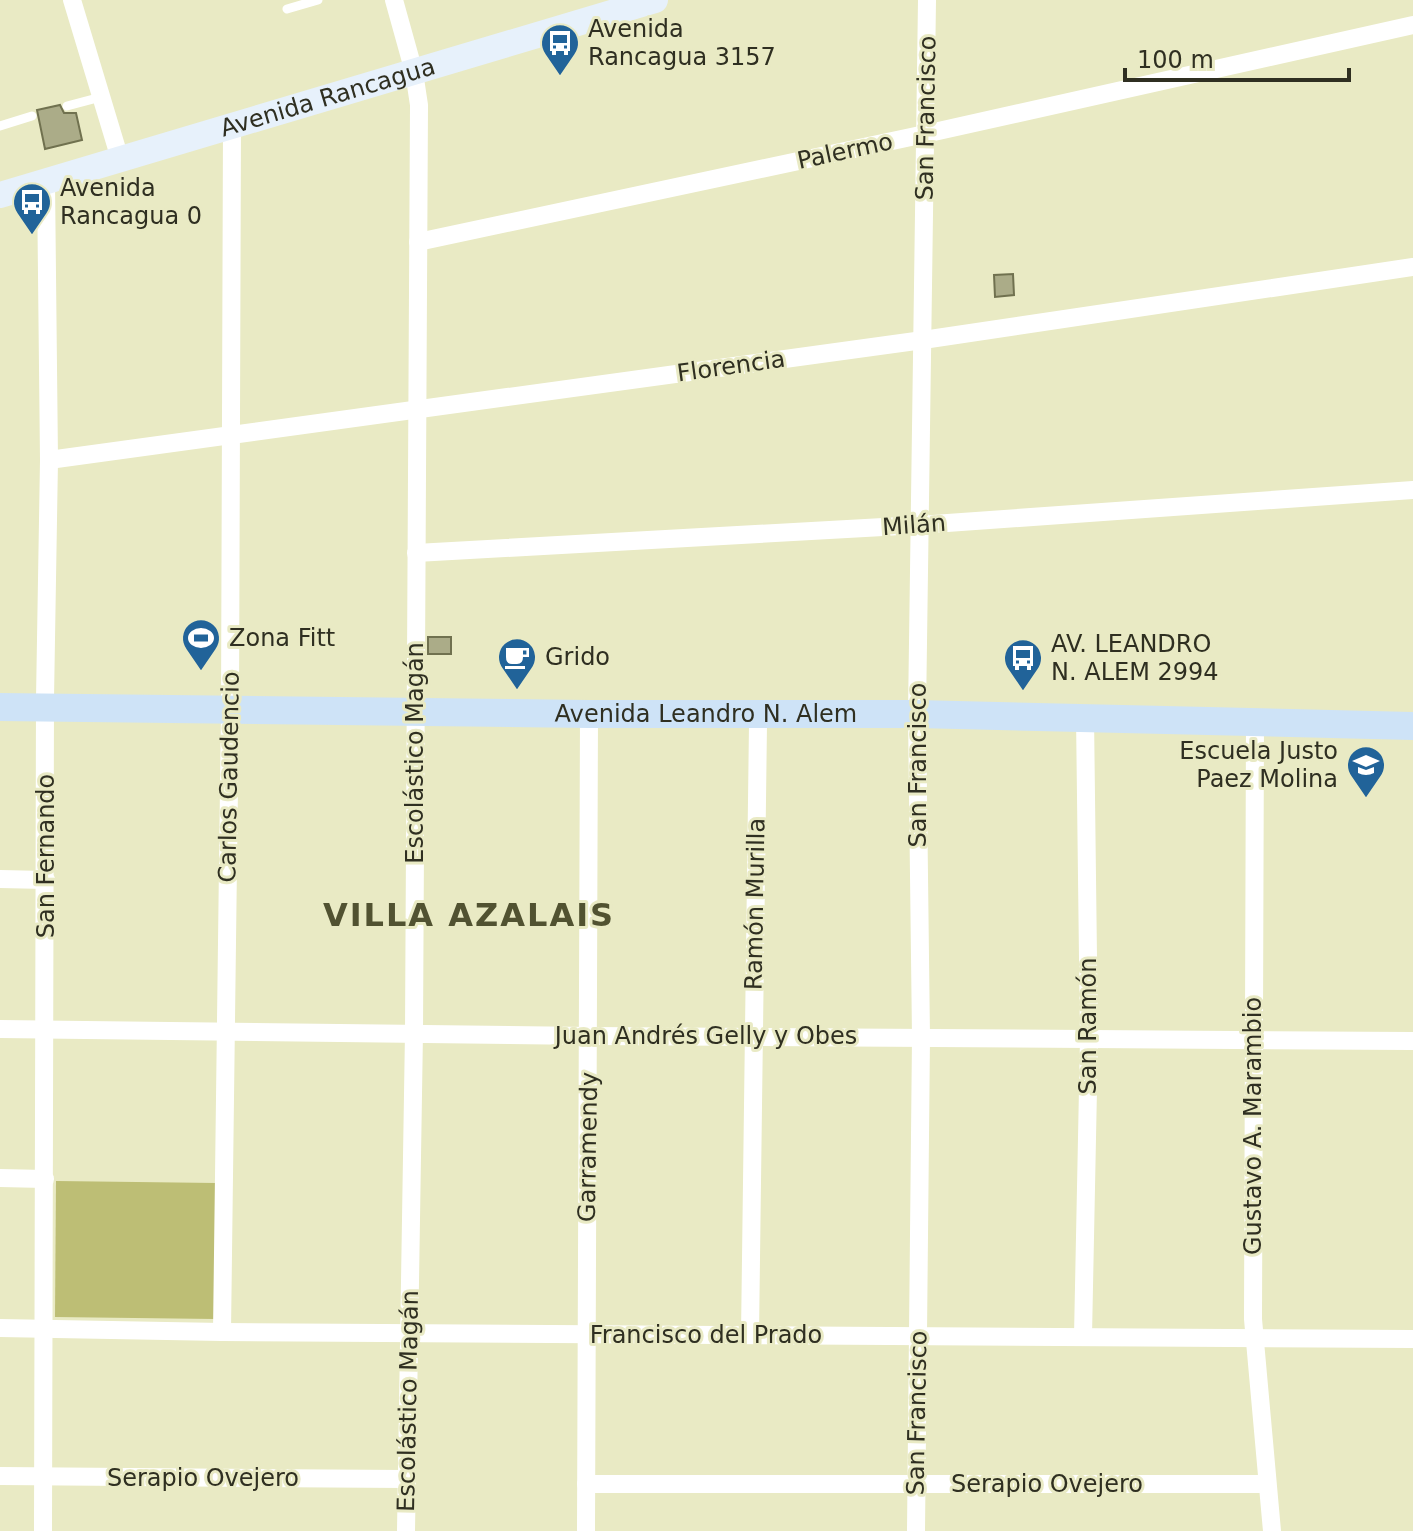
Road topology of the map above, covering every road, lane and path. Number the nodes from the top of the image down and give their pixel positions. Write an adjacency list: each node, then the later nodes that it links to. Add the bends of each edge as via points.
1 (72, 0): 9 (street)
2 (318, 0): 6 (lane)
3 (394, 0): 8 (street, Escolástico Magán)
4 (655, 0): 8 (main road, Avenida Rancagua)
5 (927, 0): 14 (street, San Francisco)
6 (287, 9)
7 (1413, 25): 14 (street, Palermo)
8 (414, 72): 12 (main road, Avenida Rancagua); 18 (street, Escolástico Magán, via 419,105)
9 (101, 97): 10 (lane); 15 (street)
10 (67, 106)
11 (32, 116): 13 (lane)
12 (232, 125): 15 (main road, Avenida Rancagua); 22 (street, Carlos Gaudencio)
13 (0, 126)
14 (925, 134): 18 (street, Palermo); 20 (street, San Francisco)
15 (120, 159): 16 (main road, Avenida Rancagua)
16 (46, 182): 17 (main road, Avenida Rancagua); 23 (street, San Fernando)
17 (0, 195)
18 (418, 242): 21 (street, Escolástico Magán)
19 (1413, 267): 20 (street, Florencia)
20 (923, 340): 21 (street, Florencia); 25 (street, San Francisco)
21 (416, 408): 22 (street, Florencia); 26 (street, Escolástico Magán)
22 (232, 433): 23 (street, Florencia); 29 (street, Carlos Gaudencio)
23 (49, 460): 28 (street, San Fernando)
24 (1413, 490): 25 (street, Milán)
25 (919, 525): 26 (street, Milán); 33 (street, San Francisco)
26 (416, 553): 30 (street, Escolástico Magán)
27 (0, 707): 28 (main road, Avenida Leandro N. Alem)
28 (46, 707): 29 (main road, Avenida Leandro N. Alem); 38 (street, San Fernando)
29 (230, 709): 30 (main road, Avenida Leandro N. Alem); 41 (street, Carlos Gaudencio)
30 (415, 712): 31 (main road, Avenida Leandro N. Alem); 42 (street, Escolástico Magán)
31 (589, 714): 32 (main road, Avenida Leandro N. Alem); 43 (street, Garramendy)
32 (756, 714): 33 (main road, Avenida Leandro N. Alem); 44 (street, Ramón Murilla)
33 (917, 714): 34 (main road, Avenida Leandro N. Alem); 45 (street, San Francisco)
34 (1085, 716): 35 (main road, Avenida Leandro N. Alem); 46 (street, San Ramón)
35 (1255, 721): 36 (main road, Avenida Leandro N. Alem); 47 (street, Gustavo A. Marambio)
36 (1413, 726)
37 (0, 879): 38 (street)
38 (46, 880): 40 (street, San Fernando)
39 (0, 1029): 40 (street, Juan Andrés Gelly y Obes)
40 (44, 1029): 41 (street, Juan Andrés Gelly y Obes); 50 (street, San Fernando)
41 (225, 1032): 42 (street, Juan Andrés Gelly y Obes); 53 (street, Carlos Gaudencio)
42 (414, 1032): 43 (street, Juan Andrés Gelly y Obes); 54 (street, Escolástico Magán)
43 (589, 1036): 44 (street, Juan Andrés Gelly y Obes); 55 (street, Garramendy)
44 (753, 1036): 45 (street, Juan Andrés Gelly y Obes); 56 (street, Ramón Murilla)
45 (921, 1037): 46 (street, Juan Andrés Gelly y Obes); 57 (street, San Francisco)
46 (1089, 1039): 47 (street, Juan Andrés Gelly y Obes); 58 (street, San Ramón)
47 (1253, 1040): 48 (street, Juan Andrés Gelly y Obes); 59 (street, Gustavo A. Marambio)
48 (1413, 1041)
49 (0, 1178): 50 (street)
50 (45, 1179): 52 (street, San Fernando)
51 (0, 1328): 52 (street, Francisco del Prado)
52 (44, 1329): 53 (street, Francisco del Prado); 62 (street, San Fernando)
53 (222, 1332): 54 (street, Francisco del Prado)
54 (408, 1333): 55 (street, Francisco del Prado); 63 (street, Escolástico Magán)
55 (586, 1334): 56 (street, Francisco del Prado); 64 (street, Garramendy)
56 (750, 1335): 57 (street, Francisco del Prado)
57 (918, 1335): 58 (street, Francisco del Prado); 66 (street, San Francisco)
58 (1083, 1336): 59 (street, Francisco del Prado)
59 (1254, 1338): 60 (street, Francisco del Prado); 65 (street, Gustavo A. Marambio)
60 (1413, 1339)
61 (0, 1476): 62 (street, Serapio Ovejero)
62 (43, 1477): 63 (street, Serapio Ovejero); 67 (street, San Fernando)
63 (406, 1479): 68 (street, Escolástico Magán)
64 (586, 1484): 66 (street, Serapio Ovejero); 69 (street, Garramendy)
65 (1267, 1484): 66 (street, Serapio Ovejero); 71 (street, Gustavo A. Marambio)
66 (916, 1485): 70 (street, San Francisco)
67 (43, 1531)
68 (406, 1531)
69 (586, 1531)
70 (916, 1531)
71 (1272, 1531)

